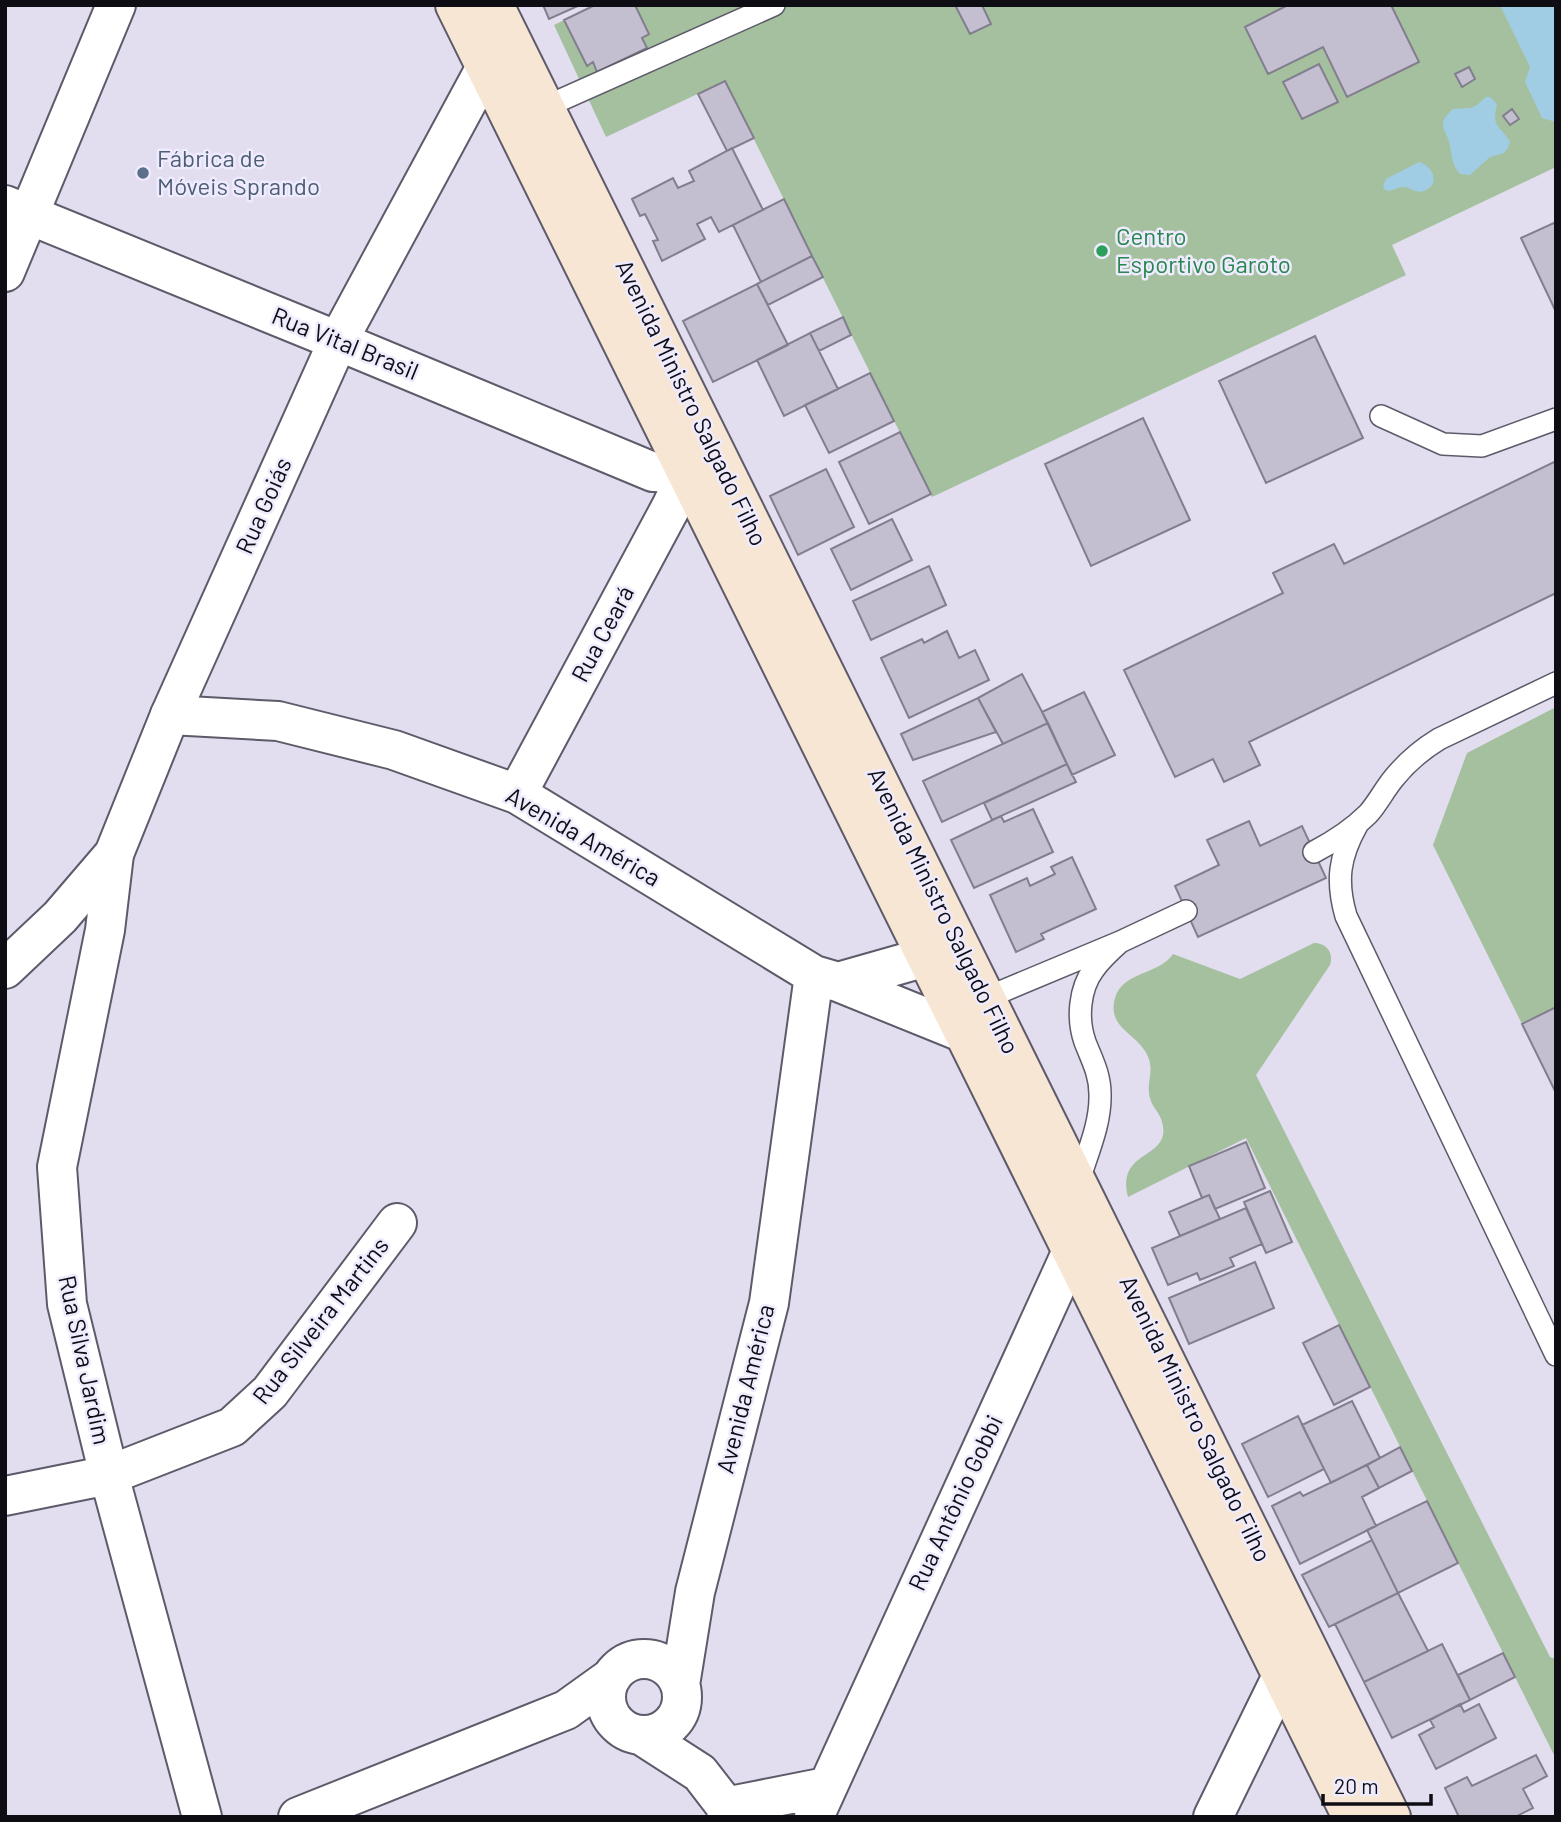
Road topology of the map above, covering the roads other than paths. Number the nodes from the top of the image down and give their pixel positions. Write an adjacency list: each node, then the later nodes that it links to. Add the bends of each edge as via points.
1 (116, 5): 7 (street)
2 (455, 5): 5 (main road, Avenida Ministro Salgado Filho)
3 (774, 5): 6 (lane)
4 (499, 16): 5 (street, Rua Goiás); 6 (main road, Avenida Ministro Salgado Filho)
5 (486, 67): 6 (main road, Avenida Ministro Salgado Filho); 9 (street, Rua Goiás)
6 (529, 114): 12 (main road, Avenida Ministro Salgado Filho)
7 (17, 210): 8 (street); 9 (street, Rua Vital Brasil)
8 (5, 272)
9 (338, 341): 12 (street, Rua Vital Brasil, via 653,472); 14 (street, Rua Goiás)
10 (1381, 416): 11 (lane, via 1443,444 1482,446)
11 (1556, 419)
12 (703, 467): 15 (street, Rua Ceará); 21 (main road, Avenida Ministro Salgado Filho)
13 (1556, 683): 16 (lane, via 1422,750)
14 (170, 715): 15 (street, Avenida América, via 278,721 394,750); 18 (street, Rua Goiás)
15 (517, 794): 23 (street, Avenida América)
16 (1357, 825): 17 (lane); 28 (lane, via 1347,842 1339,880 1346,916)
17 (1314, 852)
18 (114, 854): 22 (street, Rua Goiás, via 60,917); 29 (street, Rua Silva Jardim, via 105,930 57,1167 67,1304)
19 (1186, 911): 20 (lane)
20 (1120, 942): 24 (lane); 25 (lane, via 1092,970 1084,987 1080,1023 1097,1070 1101,1098)
21 (942, 949): 23 (street); 24 (main road, Avenida Ministro Salgado Filho)
22 (5, 969)
23 (826, 979): 24 (street, Avenida América); 31 (street, Avenida América, via 769,1303)
24 (982, 1016): 25 (main road, Avenida Ministro Salgado Filho); 27 (main road, Avenida Ministro Salgado Filho)
25 (1078, 1183): 27 (main road, Avenida Ministro Salgado Filho)
26 (397, 1223): 29 (street, Rua Silveira Martins, via 270,1392 232,1427)
27 (1087, 1242): 33 (main road, Avenida Ministro Salgado Filho); 38 (street, Rua Antônio Gobbi)
28 (1556, 1355)
29 (109, 1475): 30 (street, Rua Silveira Martins); 40 (street, Rua Silva Jardim)
30 (5, 1496)
31 (695, 1592): 32 (street, Avenida América); 34 (street, Avenida América)
32 (622, 1669): 34 (street, via 643,1659 655,1660 675,1674); 35 (street, Avenida América); 36 (street, via 607,1688 606,1702 609,1714)
33 (1298, 1669): 42 (street); 43 (main road, Avenida Ministro Salgado Filho); 44 (main road, Avenida Ministro Salgado Filho)
34 (680, 1697): 36 (street, via 675,1720 666,1728 654,1734); 37 (street, Avenida América)
35 (566, 1710): 36 (street, Avenida América, via 599,1715); 41 (street, Avenida América)
36 (629, 1730): 37 (street, Avenida América)
37 (700, 1773): 39 (street, Avenida América)
38 (820, 1802): 39 (street, Rua Antônio Gobbi)
39 (730, 1812)
40 (202, 1817)
41 (298, 1817)
42 (1213, 1817)
43 (1352, 1817)
44 (1391, 1817)

